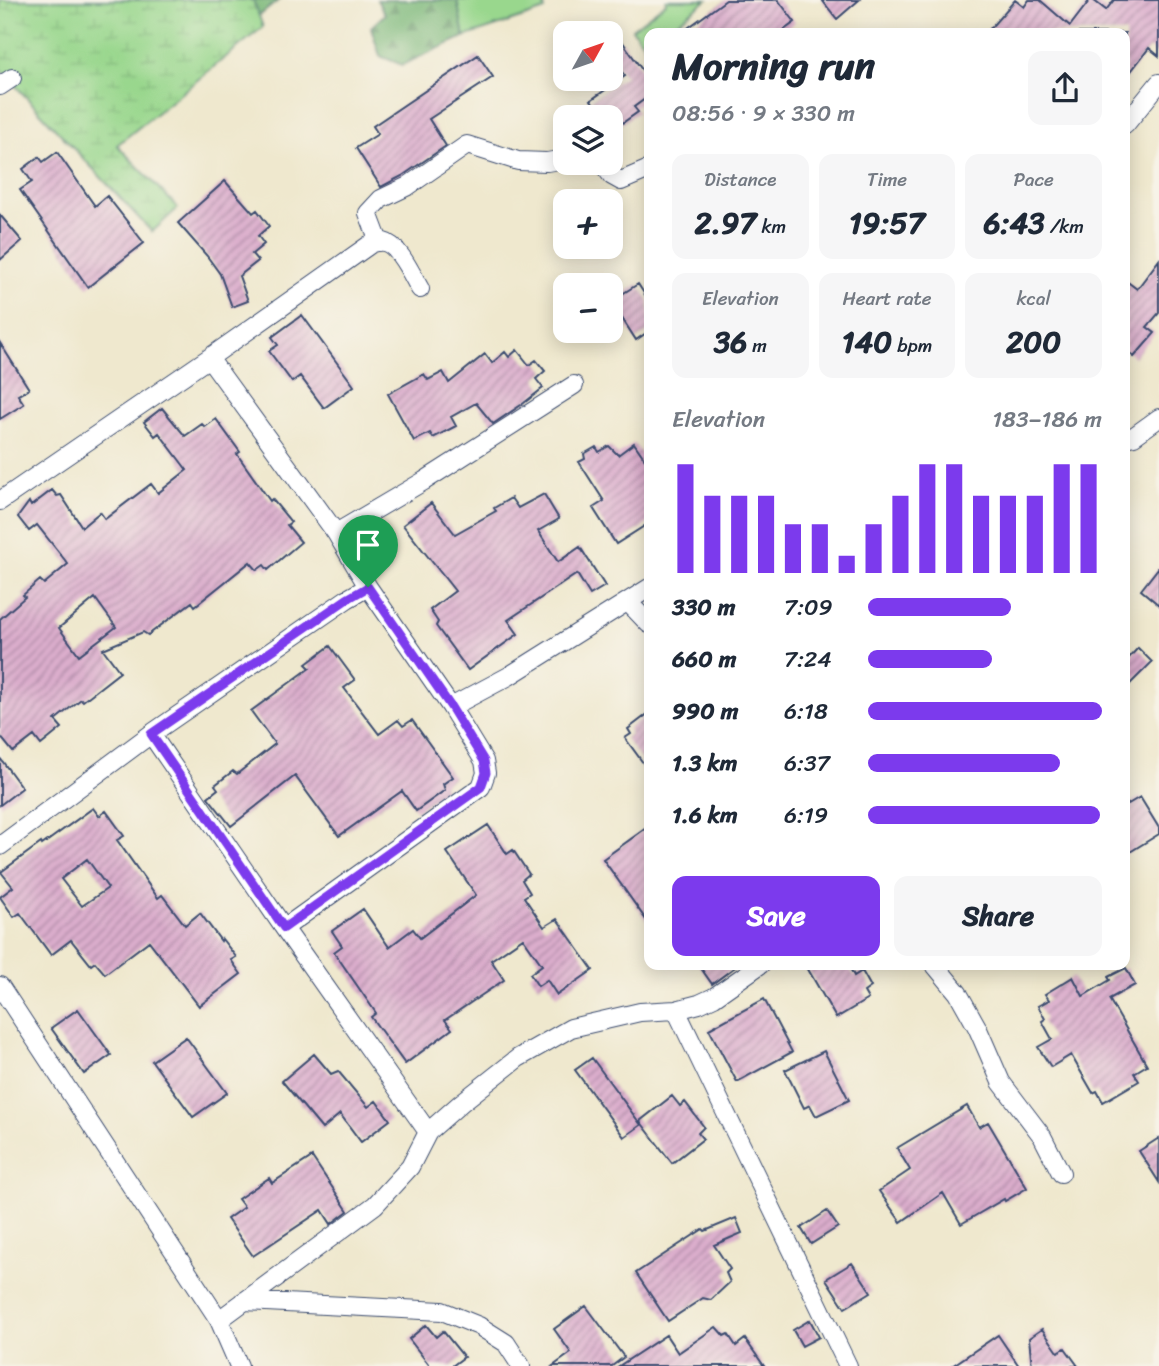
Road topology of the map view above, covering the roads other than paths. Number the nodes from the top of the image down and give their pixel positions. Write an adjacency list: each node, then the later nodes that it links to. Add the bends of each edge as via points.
1 (1159, 83): 2 (street)
2 (1130, 119)
3 (553, 161): 6 (street, via 518,161 467,145 381,199 368,213)
4 (644, 171): 5 (street, via 621,181)
5 (611, 175)
6 (379, 242): 7 (street, via 396,249); 8 (street)
7 (420, 289)
8 (209, 358): 12 (street); 13 (street)
9 (574, 385): 13 (street)
10 (1159, 418): 11 (street)
11 (1130, 437)
12 (0, 500)
13 (336, 533): 14 (street)
14 (368, 587): 18 (street); 19 (street)
15 (644, 591): 16 (street)
16 (628, 602): 17 (street); 18 (street)
17 (644, 619)
18 (451, 707): 21 (street, via 484,761 481,787)
19 (151, 734): 20 (street); 21 (street)
20 (0, 846)
21 (284, 928): 26 (street)
22 (752, 970): 25 (street, via 714,997)
23 (939, 970): 27 (street, via 958,993 1001,1082 1042,1136)
24 (0, 986): 29 (street)
25 (677, 1010): 26 (street, via 640,1012 571,1028 518,1058); 32 (street)
26 (428, 1132): 28 (street, via 410,1167 375,1205)
27 (1061, 1173)
28 (244, 1301): 29 (street); 31 (street, via 442,1311 506,1343)
29 (219, 1320): 30 (street)
30 (239, 1366)
31 (521, 1366)
32 (848, 1366)

